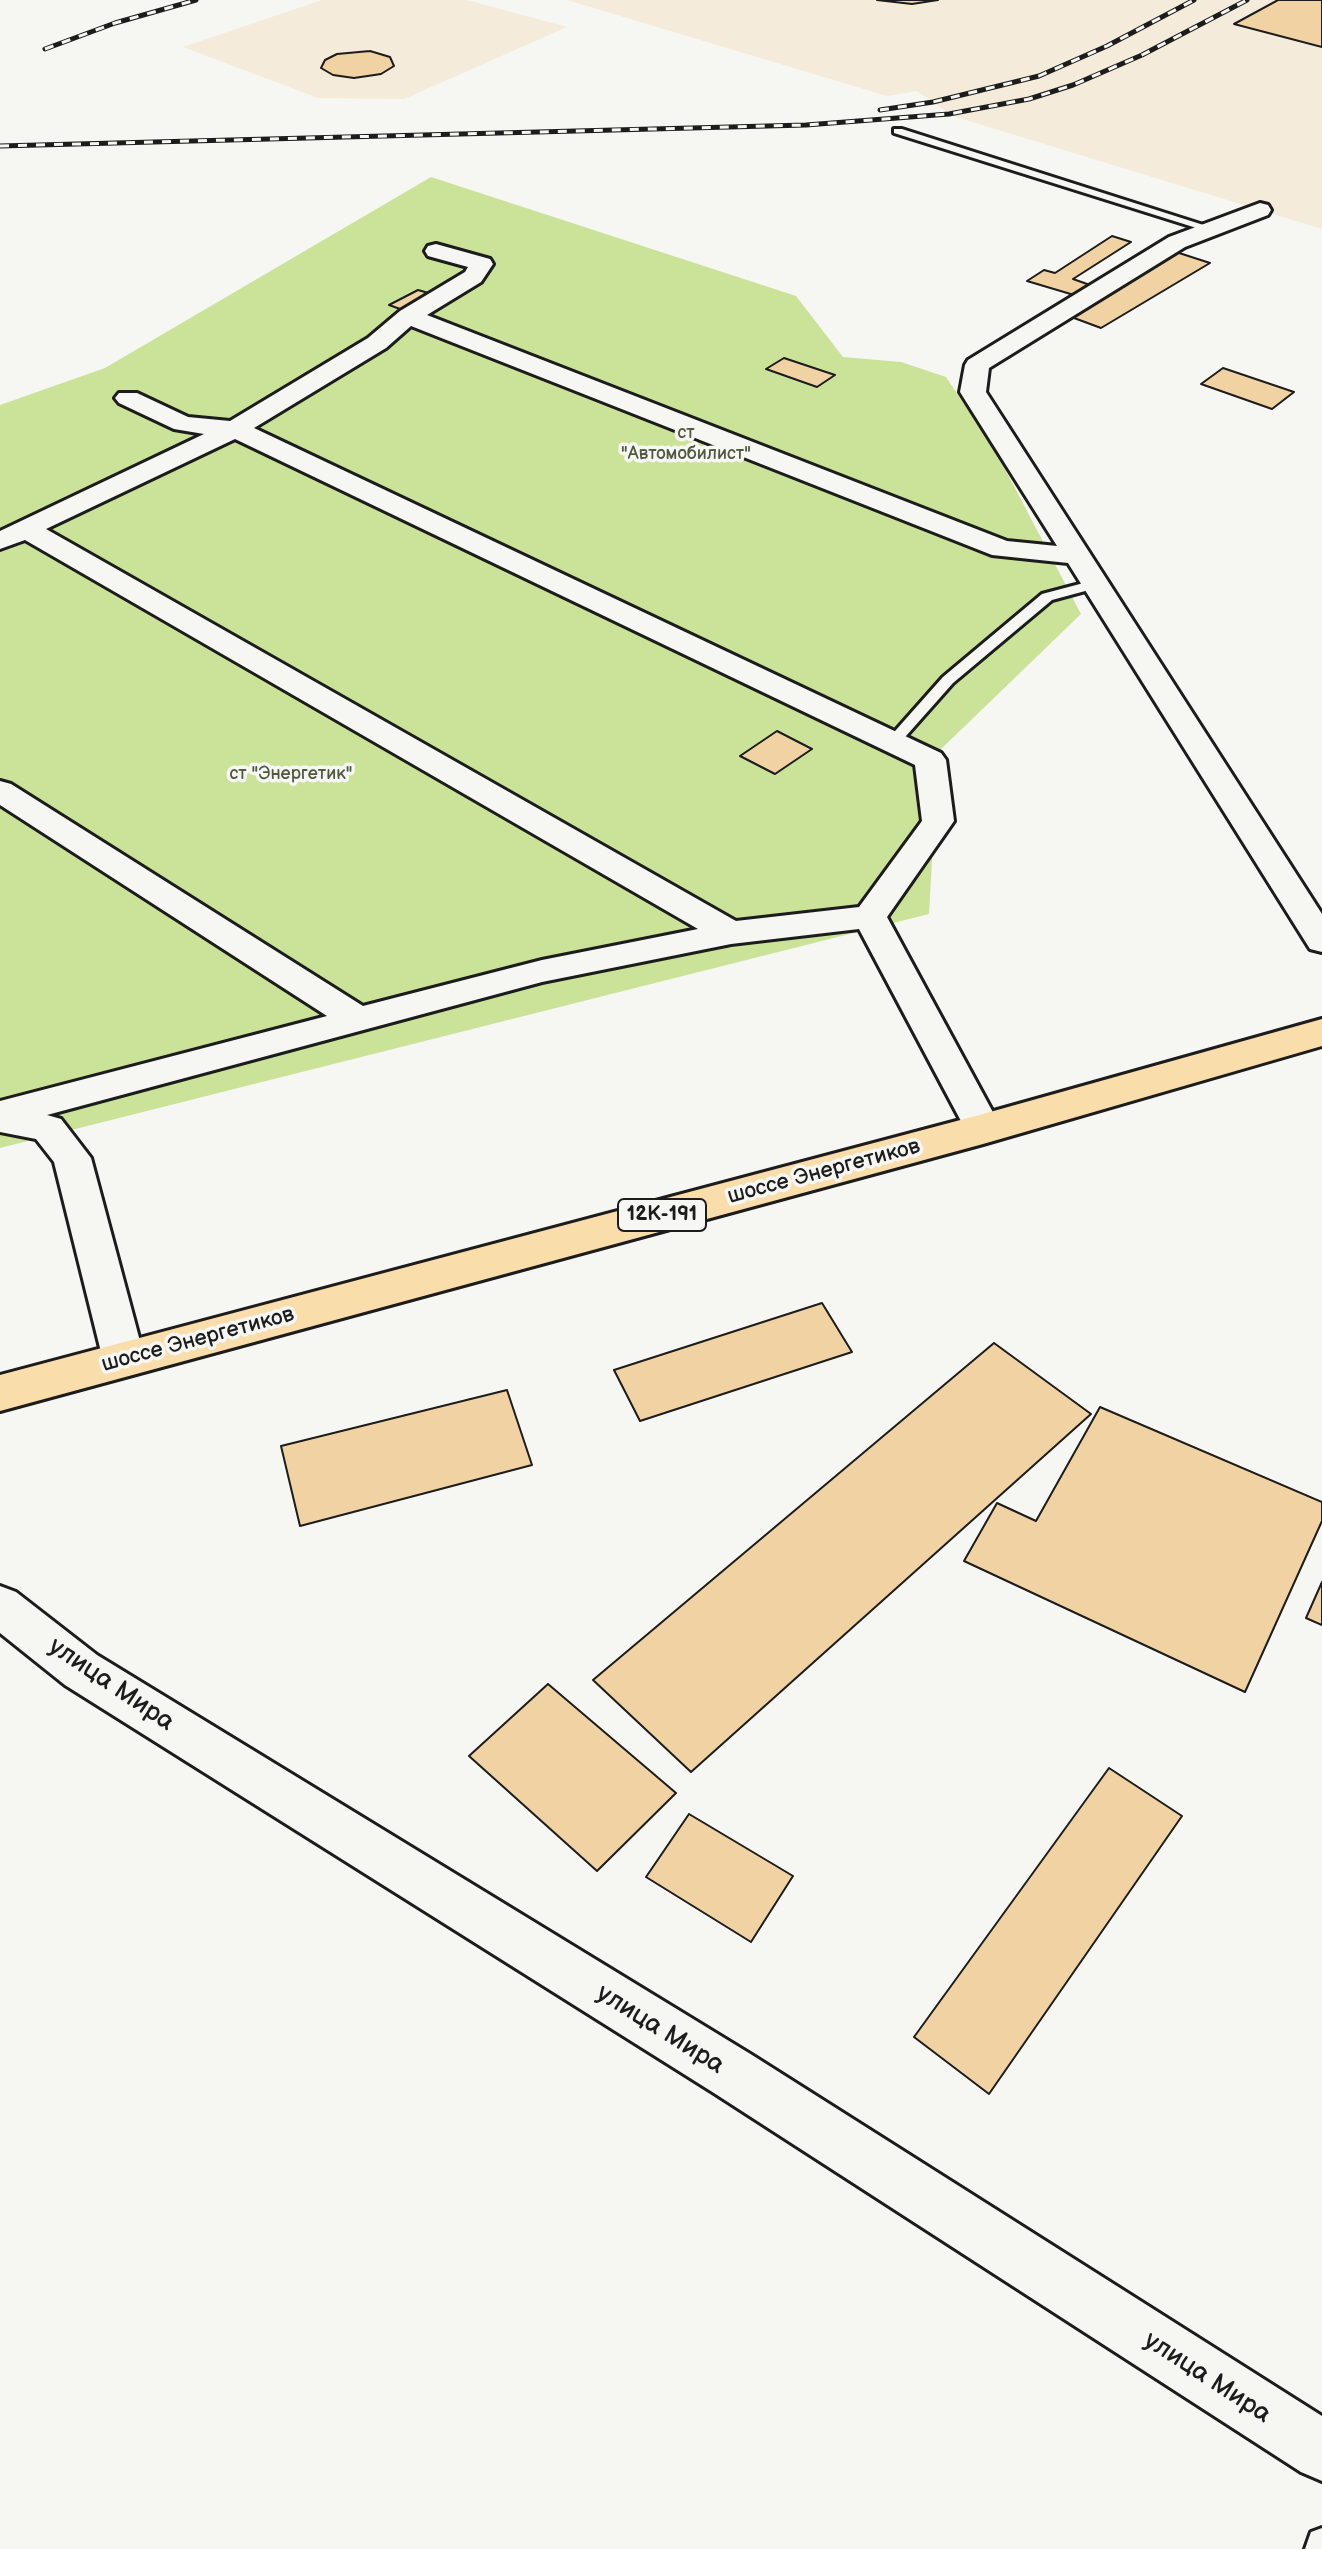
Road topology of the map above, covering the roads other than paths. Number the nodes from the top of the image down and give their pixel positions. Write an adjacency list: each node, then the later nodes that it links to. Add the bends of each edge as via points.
1 (898, 131): 3 (lane)
2 (1260, 210): 3 (street)
3 (1210, 229): 9 (street, via 1177,242 977,365 973,392)
4 (436, 251): 5 (street, via 482,264 473,277)
5 (408, 316): 7 (street, via 377,343); 9 (street, via 1002,549)
6 (128, 398): 7 (street, via 183,424)
7 (235, 429): 8 (street); 11 (street)
8 (13, 535): 14 (street)
9 (1078, 556): 10 (street)
10 (1095, 584): 11 (lane, via 1047,597 948,680); 15 (street)
11 (893, 742): 13 (street, via 930,760 938,821)
12 (0, 791): 16 (street)
13 (870, 917): 14 (street); 19 (street)
14 (731, 933): 16 (street, via 542,971)
15 (1322, 941)
16 (359, 1020): 18 (street)
17 (1322, 1032): 19 (main road, шоссе Энергетиков / 12К-191)
18 (0, 1117): 20 (street, via 48,1128 72,1158)
19 (983, 1129): 20 (main road, шоссе Энергетиков / 12К-191)
20 (124, 1360): 21 (main road, шоссе Энергетиков / 12К-191)
21 (0, 1393)
22 (0, 1606): 23 (street, улица Мира, via 81,1670 733,2074)
23 (1322, 2451)
24 (1322, 2543): 25 (lane)
25 (1320, 2549)

